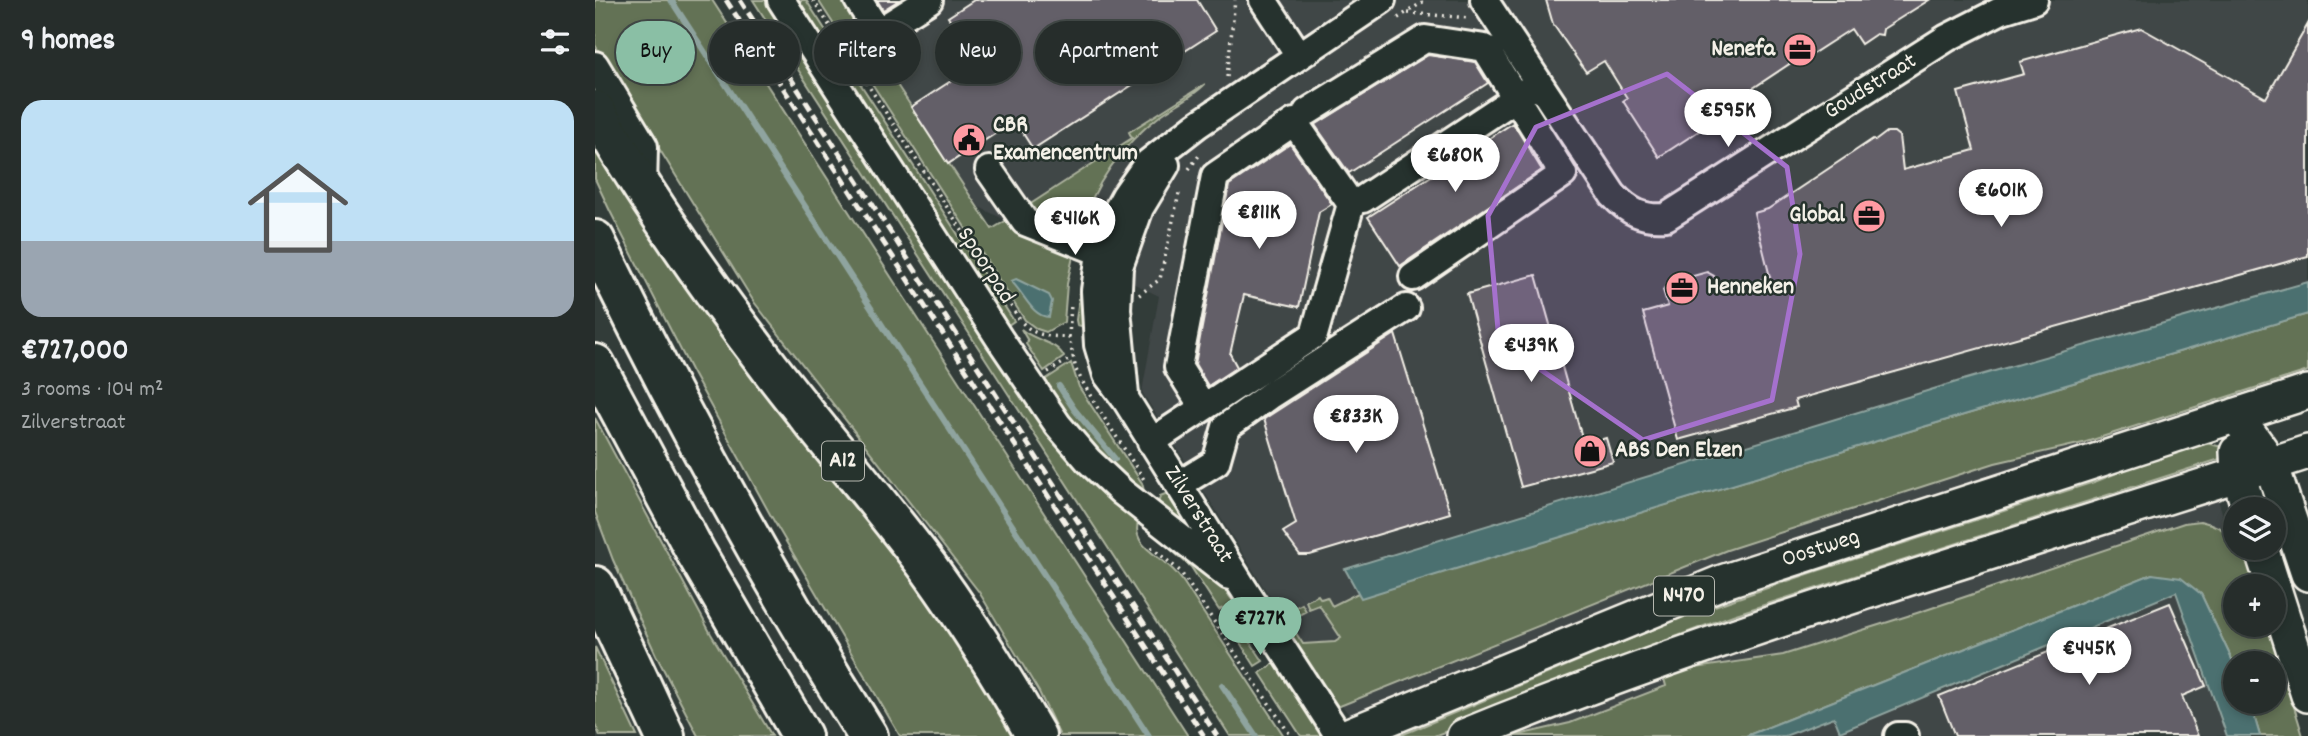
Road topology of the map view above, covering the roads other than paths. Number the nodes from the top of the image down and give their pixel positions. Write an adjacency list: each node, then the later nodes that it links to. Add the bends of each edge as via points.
1 (781, 0): 34 (street, Spoorpad, via 1058,425 1147,513)
2 (858, 0): 3 (street, via 878,32)
3 (929, 0)
4 (1263, 0): 8 (street)
5 (1382, 0): 8 (street, Zilverstraat)
6 (2034, 0): 10 (street, Goudstraat, via 2002,10 1947,38 1666,217 1639,216 1613,195)
7 (1491, 10): 10 (street, Goudstraat)
8 (1299, 55): 18 (street, Zilverstraat, via 1179,141)
9 (595, 65): 15 (street, via 644,146)
10 (1539, 83): 11 (street)
11 (1515, 98): 13 (street, via 1485,48 1425,39); 16 (street); 19 (street, via 1563,174)
12 (595, 110): 15 (highway, A12)
13 (1307, 112)
14 (989, 170): 18 (street, via 1025,222)
15 (643, 190): 40 (highway, A12, via 763,360 947,595)
16 (1363, 199)
17 (595, 240): 39 (highway, via 713,471)
18 (1111, 255): 25 (street, Zilverstraat, via 1119,267 1117,309 1126,400)
19 (1413, 277)
20 (1406, 308): 29 (street, via 1226,427 1216,462)
21 (595, 364): 38 (highway, via 696,553)
22 (2308, 392): 24 (main road, Oostweg / N470)
23 (1203, 407): 23 (street, via 1314,335 1351,204 1294,122 1215,176 1178,367); 25 (street)
24 (2236, 415): 27 (main road); 28 (main road); 36 (main road, Oostweg / N470, via 1722,582)
25 (1151, 442): 29 (street, Zilverstraat)
26 (2308, 452): 27 (main road, N470)
27 (2271, 464): 28 (main road, N470); 32 (main road)
28 (2238, 474): 30 (main road); 41 (main road, N470, via 1751,631)
29 (1180, 484): 34 (street, Zilverstraat)
30 (2245, 497)
31 (2265, 560): 35 (main road)
32 (2308, 574)
33 (595, 586): 37 (highway)
34 (1242, 586): 36 (street, Zilverstraat)
35 (2308, 695)
36 (1348, 734)
37 (665, 736)
38 (802, 736)
39 (868, 736)
40 (1036, 736)
41 (1464, 736)
42 (1898, 736): 43 (street)
43 (1905, 736)

